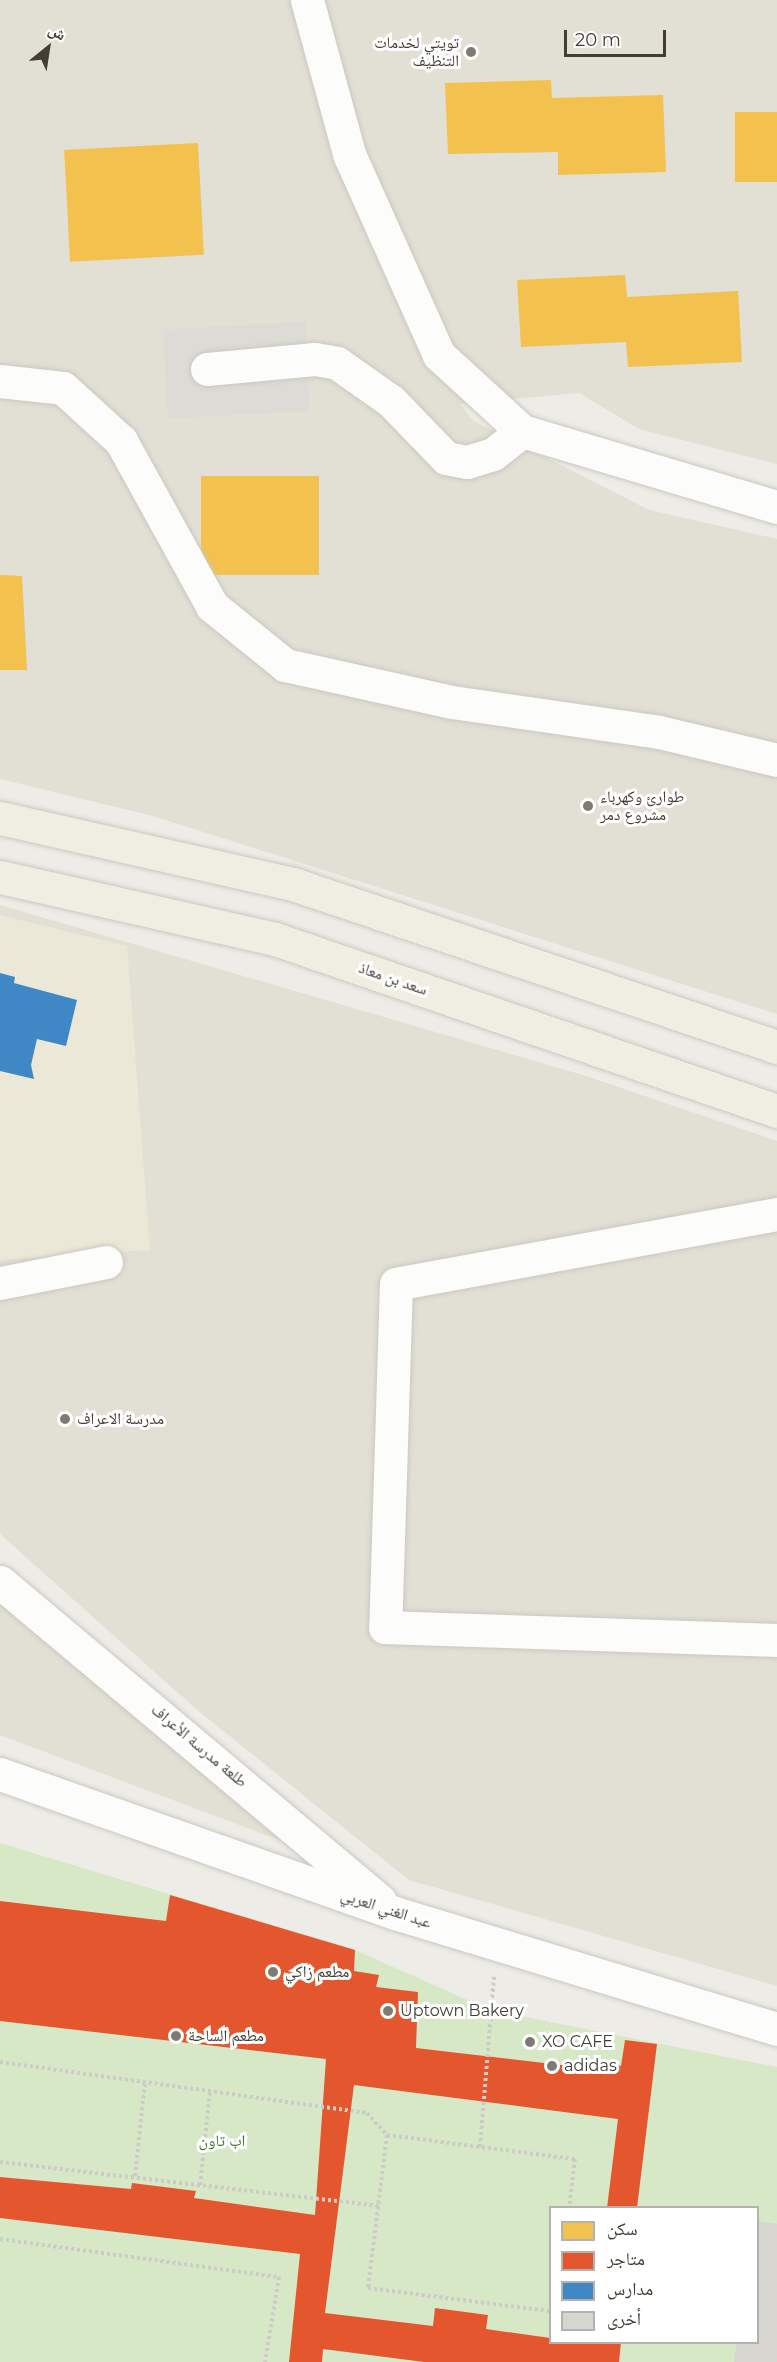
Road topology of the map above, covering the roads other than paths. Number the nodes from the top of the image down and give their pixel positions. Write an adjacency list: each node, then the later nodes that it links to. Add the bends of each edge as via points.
1 (307, 0): 4 (street, via 349,154 439,355)
2 (207, 369): 4 (street, via 315,359 337,363 391,401 446,458 467,462 493,454)
3 (0, 381): 6 (street, via 63,388 121,441 212,606 285,665 452,702 659,732)
4 (522, 431): 5 (street)
5 (777, 507)
6 (777, 759)
7 (0, 818): 9 (main road, via 293,884)
8 (0, 877): 10 (main road, سعد بن معاذ, via 275,939)
9 (777, 1047)
10 (777, 1111)
11 (777, 1214): 15 (street, via 396,1284 385,1627)
12 (106, 1262): 13 (street)
13 (0, 1283)
14 (0, 1582): 17 (street, طلعة مدرسة الأعراف)
15 (777, 1640)
16 (0, 1774): 17 (street, عبد الغني العربي)
17 (395, 1913): 18 (street, عبد الغني العربي)
18 (777, 2030)

